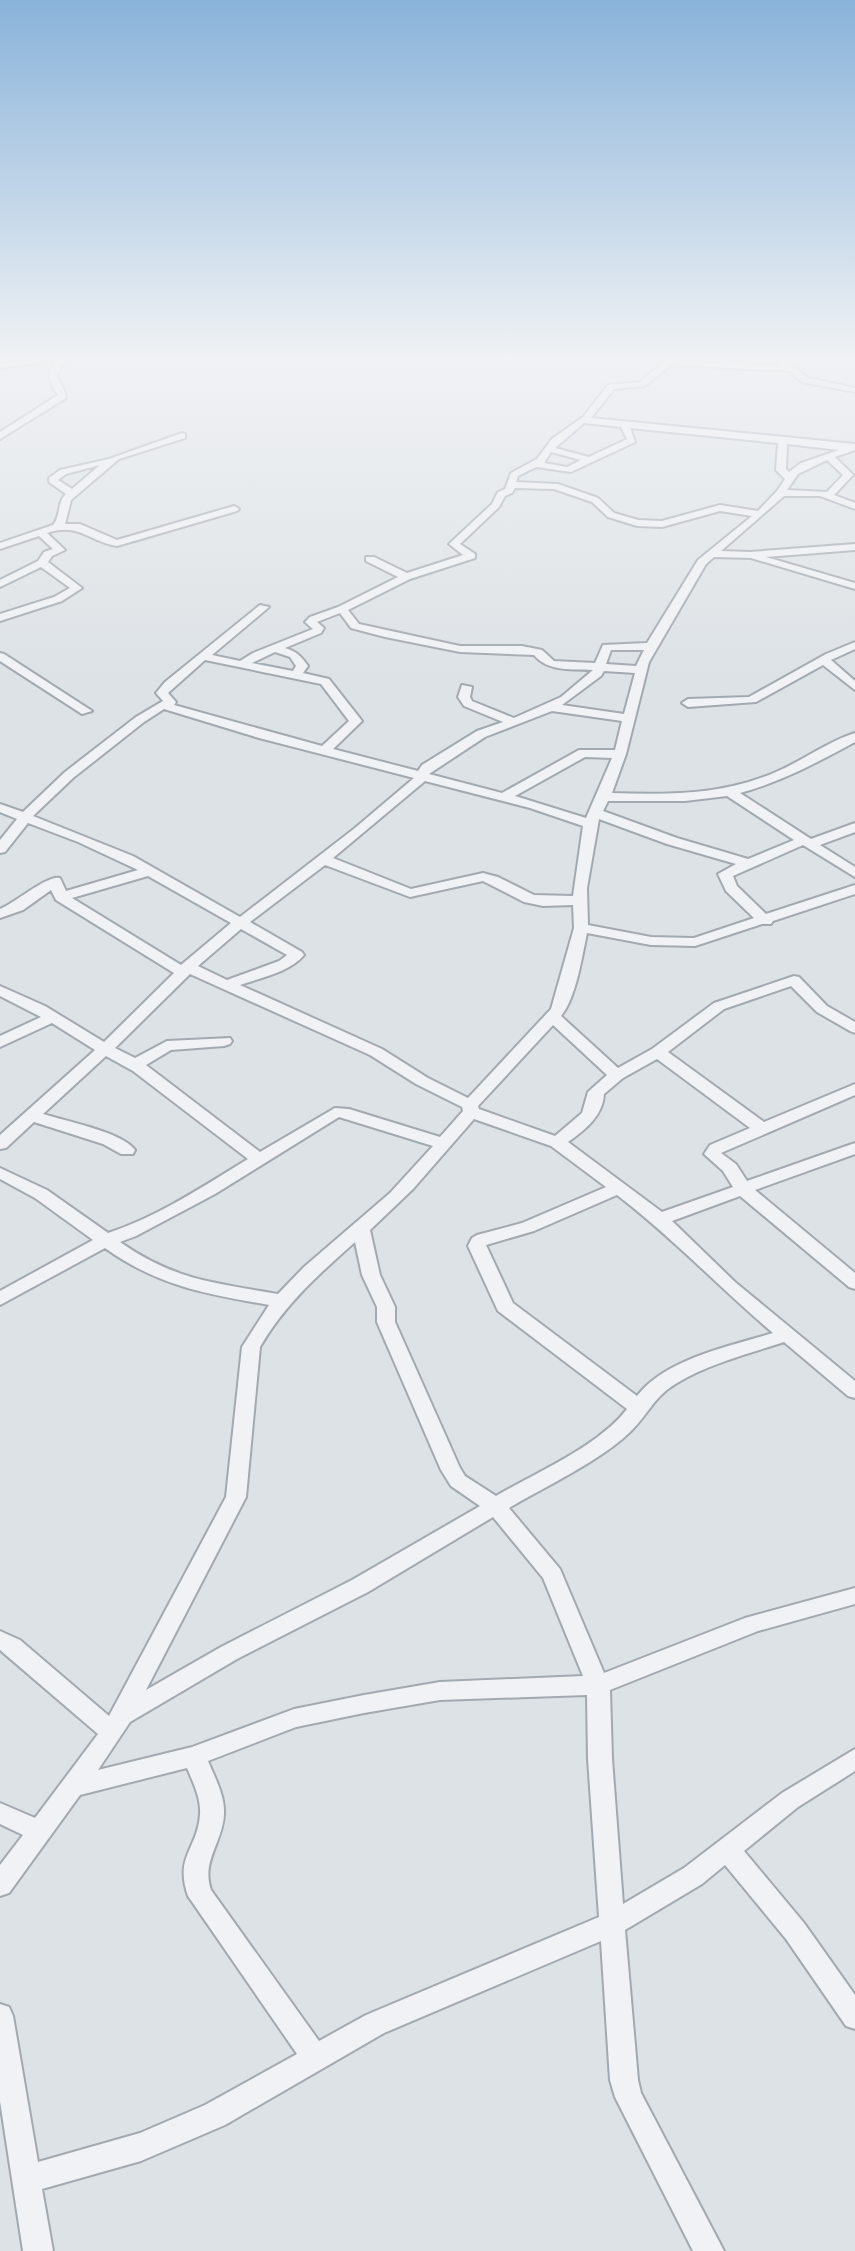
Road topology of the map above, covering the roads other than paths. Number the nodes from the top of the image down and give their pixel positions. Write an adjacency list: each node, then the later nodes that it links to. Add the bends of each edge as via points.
1 (90, 465): 11 (street, via 63,472 52,480)
2 (106, 465): 11 (street)
3 (535, 465): 9 (street, via 513,476)
4 (542, 465): 5 (street, via 567,470)
5 (578, 465)
6 (781, 465): 10 (street)
7 (804, 465): 10 (street)
8 (837, 465): 12 (street, via 848,475)
9 (511, 485): 14 (street, via 555,486 595,500 614,517 647,525); 27 (street, via 496,505 454,544 471,556)
10 (785, 485): 12 (street); 16 (street)
11 (71, 493): 17 (street)
12 (830, 495): 13 (street)
13 (855, 506)
14 (720, 508): 16 (street); 18 (street)
15 (234, 509): 17 (street, via 117,543 77,526)
16 (760, 514): 18 (street)
17 (56, 527): 19 (street)
18 (742, 530): 22 (street)
19 (40, 532): 20 (street); 25 (street, via 60,550 48,554)
20 (0, 546)
21 (855, 547): 23 (street)
22 (711, 554): 23 (street); 35 (street, via 694,572)
23 (750, 555): 30 (street)
24 (370, 558): 27 (street)
25 (42, 563): 28 (street); 33 (street, via 77,588 58,599)
26 (2, 569): 28 (street)
27 (406, 577): 32 (street)
28 (13, 578): 29 (street)
29 (0, 584)
30 (855, 586)
31 (264, 608): 38 (street)
32 (342, 609): 36 (street, via 311,620 319,628 317,631); 41 (street, via 355,626 395,637 459,649 522,649 538,652 552,664)
33 (0, 618)
34 (855, 645): 39 (street)
35 (651, 646): 41 (street, via 609,646); 43 (street)
36 (276, 648): 40 (street); 44 (street, via 297,657 302,666)
37 (0, 656): 42 (street)
38 (204, 657): 40 (street); 49 (street, via 163,692 170,701)
39 (824, 660): 47 (street); 48 (street, via 752,700)
40 (243, 664): 44 (street)
41 (602, 667): 43 (street); 50 (street)
42 (19, 668): 45 (street); 51 (street)
43 (641, 670): 52 (street)
44 (297, 674): 55 (street, via 325,681 355,717 354,724)
45 (0, 675)
46 (466, 687): 53 (street, via 464,697 468,703)
47 (855, 687)
48 (688, 703)
49 (163, 705): 55 (street); 62 (street, via 121,732)
50 (550, 706): 52 (street); 53 (street)
51 (86, 711)
52 (628, 718): 56 (street)
53 (513, 722): 57 (street, via 473,737)
54 (854, 739): 58 (street, via 800,767)
55 (325, 750): 57 (street)
56 (620, 754): 59 (street, via 582,753); 60 (street)
57 (421, 775): 59 (street); 67 (street)
58 (730, 792): 60 (street, via 676,798); 65 (street)
59 (504, 797): 63 (street)
60 (604, 797): 63 (street)
61 (0, 808): 62 (street)
62 (24, 817): 66 (street); 69 (street, via 83,839)
63 (592, 819): 68 (street); 73 (street)
64 (855, 827): 65 (street)
65 (807, 842): 68 (street); 70 (street)
66 (0, 849)
67 (323, 859): 73 (street, via 410,893 483,877 530,899 552,903); 75 (street)
68 (746, 863): 76 (street, via 729,870 724,878)
69 (150, 871): 72 (street); 75 (street)
70 (855, 873)
71 (855, 889): 76 (street)
72 (61, 897): 74 (street, via 55,881 18,907); 78 (street)
73 (580, 900): 77 (street)
74 (0, 914)
75 (240, 921): 78 (street); 79 (street, via 297,955 284,964)
76 (765, 921): 77 (street, via 703,940 673,943)
77 (580, 928): 81 (street, via 570,975)
78 (184, 969): 79 (street); 86 (street)
79 (226, 985): 91 (street, via 375,1052)
80 (0, 990): 82 (street)
81 (553, 1017): 89 (street); 91 (street)
82 (51, 1018): 85 (street); 86 (street)
83 (855, 1028): 87 (street, via 822,1009 794,980 719,1006)
84 (224, 1041): 88 (street, via 167,1046)
85 (0, 1042)
86 (105, 1049): 88 (street); 92 (street)
87 (658, 1052): 89 (street); 93 (street)
88 (137, 1064): 99 (street)
89 (617, 1075): 94 (street, via 596,1092 585,1121)
90 (855, 1089): 93 (street)
91 (470, 1109): 94 (street); 95 (street)
92 (32, 1116): 96 (street); 98 (street, via 109,1140)
93 (762, 1129): 102 (street, via 712,1154 730,1168)
94 (557, 1142): 101 (street)
95 (442, 1143): 99 (street, via 343,1112 334,1113); 104 (street)
96 (0, 1144)
97 (855, 1148): 102 (street)
98 (127, 1150)
99 (260, 1160): 105 (street, via 130,1232)
100 (0, 1173): 105 (street, via 58,1205)
101 (619, 1188): 103 (street); 111 (street, via 528,1227 483,1239 477,1246 505,1307)
102 (743, 1189): 103 (street); 106 (street)
103 (660, 1219): 109 (street)
104 (361, 1228): 108 (street); 112 (street, via 371,1275 386,1307 386,1322 451,1470 458,1481)
105 (106, 1240): 107 (street); 108 (street, via 158,1273 205,1287)
106 (855, 1283)
107 (0, 1299)
108 (282, 1301): 116 (street, via 251,1347 236,1497)
109 (786, 1335): 110 (street); 111 (street, via 710,1359 670,1378 651,1391)
110 (855, 1392)
111 (638, 1407): 112 (street, via 624,1427 598,1446)
112 (496, 1506): 115 (street, via 552,1575); 116 (street, via 360,1586 229,1653)
113 (855, 1596): 115 (street, via 753,1624)
114 (0, 1640): 116 (street)
115 (598, 1685): 117 (street, via 440,1691 375,1702 294,1718); 124 (street)
116 (117, 1724): 119 (street)
117 (194, 1756): 119 (street); 127 (street, via 212,1813 193,1867 195,1882 201,1896)
118 (855, 1759): 122 (street, via 790,1800)
119 (71, 1787): 121 (street)
120 (0, 1814): 121 (street)
121 (39, 1831): 123 (street)
122 (728, 1850): 124 (street, via 693,1876); 126 (street, via 795,1931)
123 (0, 1885)
124 (614, 1923): 127 (street, via 375,2024); 130 (street, via 624,2080 629,2097)
125 (0, 2016): 128 (street)
126 (855, 2017)
127 (315, 2056): 128 (street, via 216,2115 141,2147)
128 (26, 2179): 129 (street)
129 (38, 2251)
130 (709, 2251)

